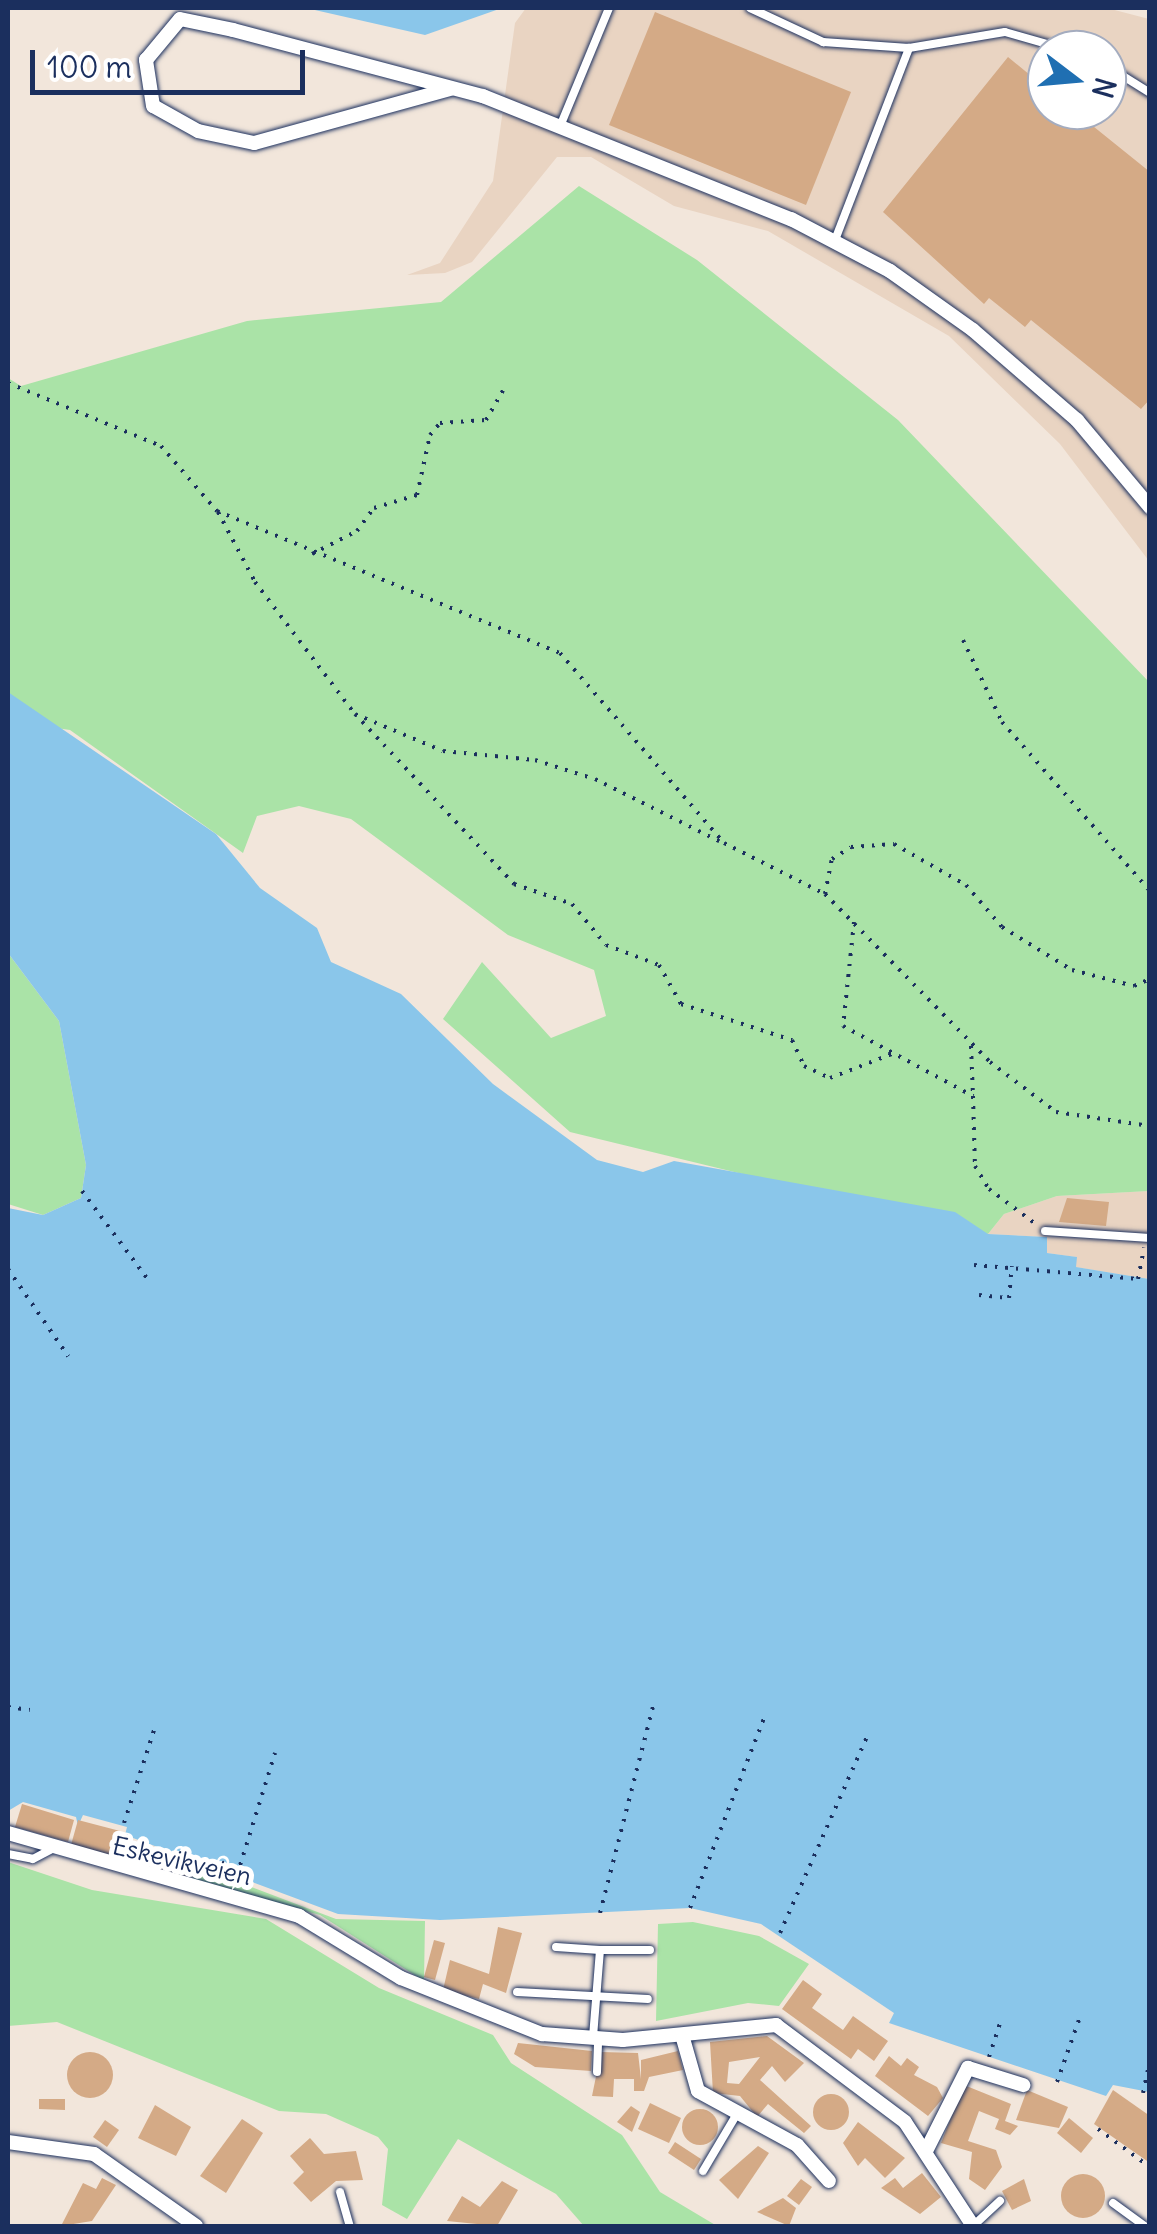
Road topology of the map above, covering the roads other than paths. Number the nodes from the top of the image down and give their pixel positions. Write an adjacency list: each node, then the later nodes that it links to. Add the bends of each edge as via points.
1 (609, 8): 8 (lane)
2 (750, 8): 4 (lane, via 822,42)
3 (1027, 38): 4 (lane, via 1004,32)
4 (909, 48): 9 (lane)
5 (1127, 79): 7 (lane)
6 (450, 89): 6 (street, via 180,19 146,60 153,106 198,131 254,144); 8 (street)
7 (1150, 93)
8 (561, 124): 9 (street)
9 (836, 240): 10 (street, via 1035,380)
10 (1150, 507)
11 (1045, 1231): 12 (lane)
12 (1148, 1238)
13 (8, 1834): 14 (street, Eskevikveien)
14 (52, 1849): 15 (lane, via 33,1859); 23 (street, Eskevikveien, via 262,1903 508,2025)
15 (8, 1854)
16 (556, 1947): 17 (lane)
17 (600, 1950): 18 (lane); 20 (lane)
18 (650, 1950)
19 (517, 1992): 20 (lane)
20 (596, 1996): 21 (lane); 23 (lane)
21 (648, 1999)
22 (682, 2035): 23 (street, Eskevikveien); 26 (street, via 698,2092); 28 (street, Eskevikveien, via 776,2025 876,2097)
23 (595, 2037): 24 (lane)
24 (596, 2072)
25 (1023, 2086): 28 (street, via 968,2068)
26 (738, 2112): 29 (lane); 30 (street, via 798,2145)
27 (8, 2142): 34 (street, via 94,2154)
28 (926, 2148): 36 (street, Eskevikveien)
29 (703, 2172)
30 (829, 2181)
31 (340, 2192): 35 (lane)
32 (1000, 2201): 36 (lane)
33 (1113, 2203): 37 (lane)
34 (196, 2226)
35 (350, 2226)
36 (973, 2226)
37 (1145, 2226)

